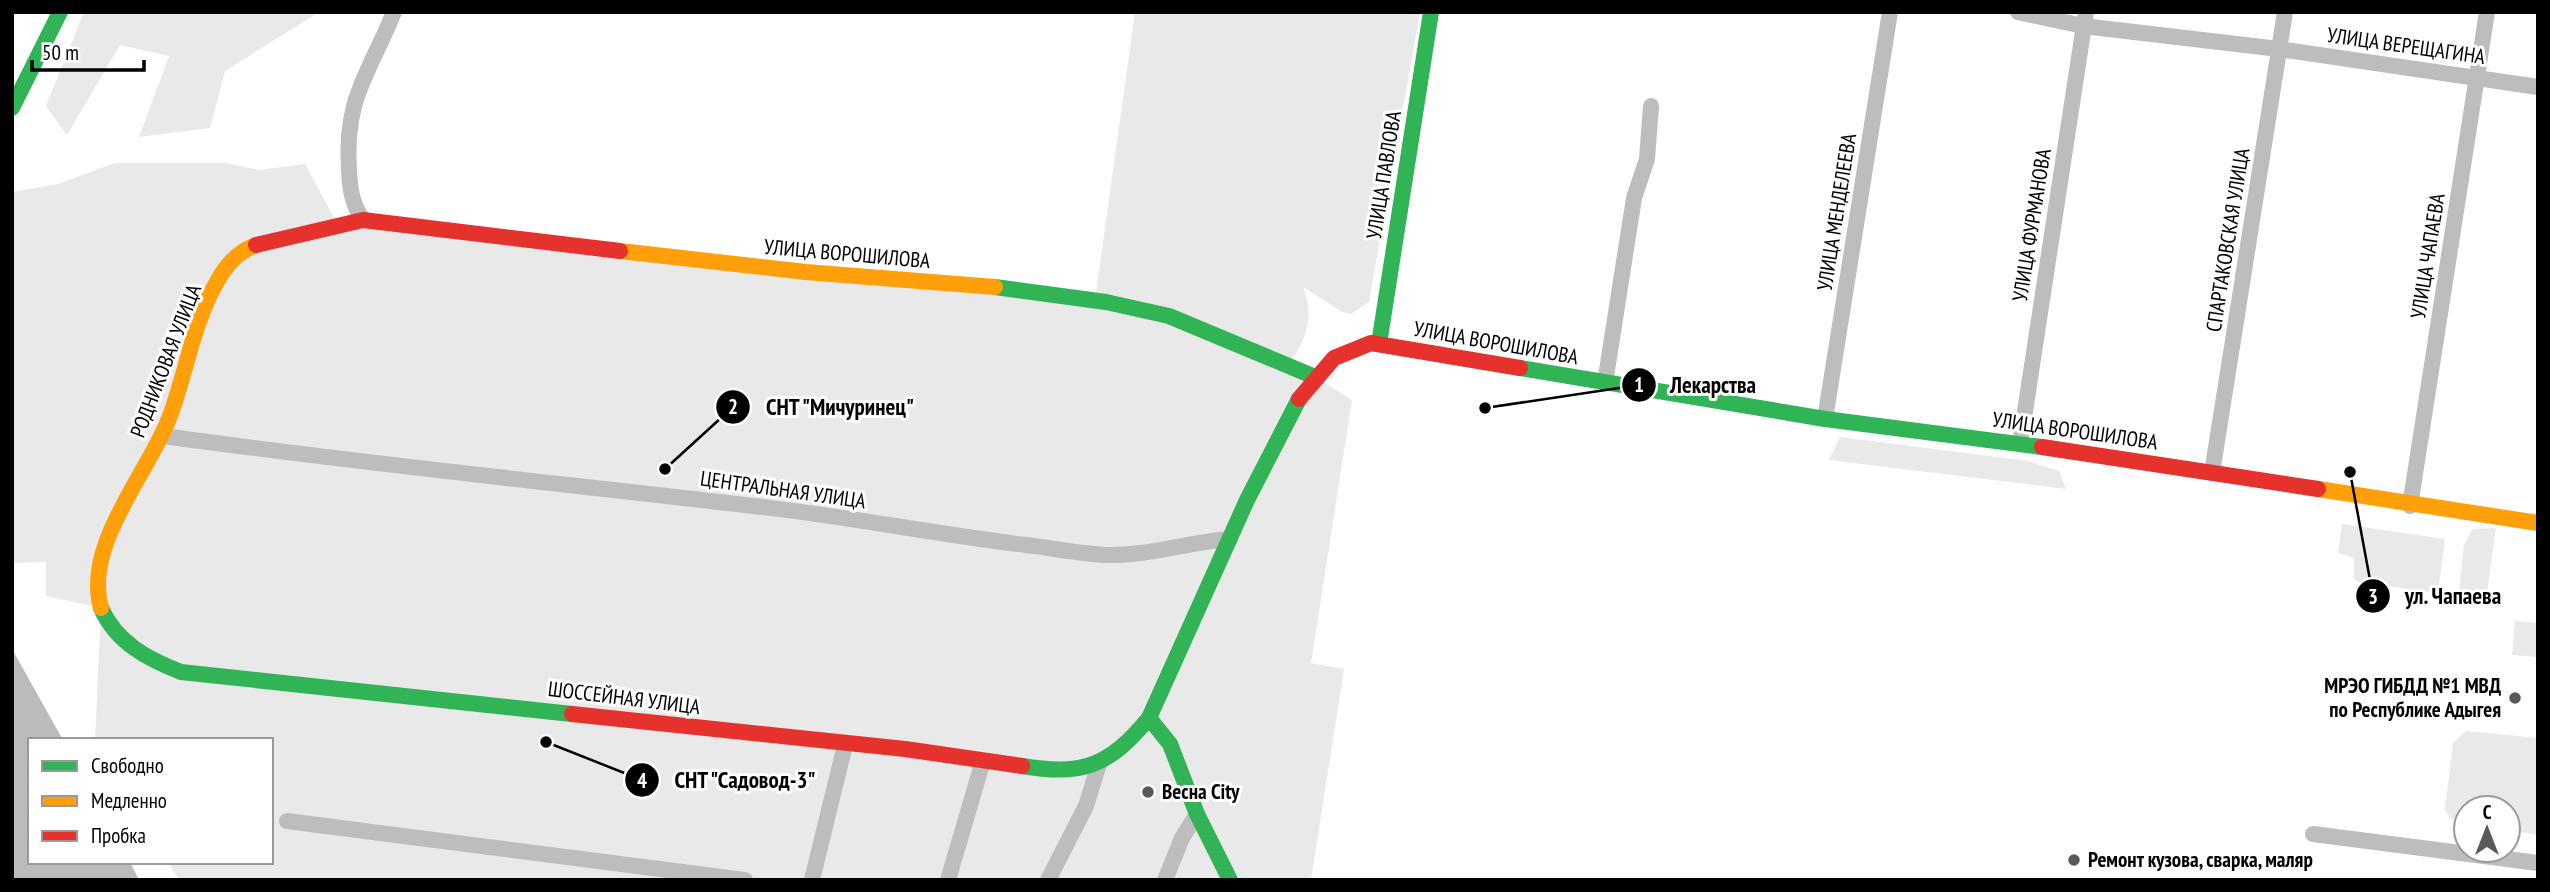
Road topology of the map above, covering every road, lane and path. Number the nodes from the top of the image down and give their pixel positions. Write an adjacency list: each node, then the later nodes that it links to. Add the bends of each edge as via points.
1 (60, 12): 13 (street)
2 (1432, 12): 15 (street, УЛИЦА ПАВЛОВА)
3 (1890, 12): 18 (street, УЛИЦА МЕНДЕЛЕЕВА)
4 (2018, 12): 8 (street, УЛИЦА ВЕРЕЩАГИНА)
5 (2285, 12): 9 (street, СПАРТАКОВСКАЯ УЛИЦА)
6 (2487, 12): 10 (street, УЛИЦА ЧАПАЕВА)
7 (392, 17): 14 (street, via 360,83 347,127 350,191)
8 (2084, 19): 9 (street, УЛИЦА ВЕРЕЩАГИНА); 20 (street, УЛИЦА ФУРМАНОВА)
9 (2279, 49): 10 (street, УЛИЦА ВЕРЕЩАГИНА); 21 (street, СПАРТАКОВСКАЯ УЛИЦА)
10 (2477, 77): 11 (street, УЛИЦА ВЕРЕЩАГИНА); 22 (street, УЛИЦА ЧАПАЕВА)
11 (2538, 87)
12 (1651, 106): 17 (street, УЛИЦА ВОРОШИЛОВА, via 1647,159 1634,198)
13 (12, 108)
14 (363, 220): 16 (street, УЛИЦА ВОРОШИЛОВА, via 1110,303 1191,324); 19 (street, РОДНИКОВАЯ УЛИЦА, via 252,244 232,260 195,332)
15 (1379, 344): 16 (street, ШОССЕЙНАЯ УЛИЦА, via 1347,350); 17 (street, УЛИЦА ВОРОШИЛОВА)
16 (1315, 377): 24 (street, ШОССЕЙНАЯ УЛИЦА, via 1294,409)
17 (1605, 383): 18 (street, УЛИЦА ВОРОШИЛОВА)
18 (1825, 419): 20 (street, УЛИЦА ВОРОШИЛОВА)
19 (163, 436): 24 (street, ЦЕНТРАЛЬНАЯ УЛИЦА, via 497,479 775,508 1107,555); 25 (street, РОДНИКОВАЯ УЛИЦА, via 107,542 97,583)
20 (2020, 443): 21 (street, УЛИЦА ВОРОШИЛОВА)
21 (2212, 473): 22 (street, УЛИЦА ВОРОШИЛОВА)
22 (2410, 506): 23 (street, УЛИЦА ВОРОШИЛОВА)
23 (2538, 523)
24 (1230, 539): 26 (street, ШОССЕЙНАЯ УЛИЦА)
25 (101, 608): 27 (street, ШОССЕЙНАЯ УЛИЦА, via 130,646 181,672)
26 (1149, 718): 29 (street, ШОССЕЙНАЯ УЛИЦА); 30 (street, via 1170,744)
27 (845, 745): 28 (street, ШОССЕЙНАЯ УЛИЦА); 35 (street)
28 (984, 761): 29 (street, ШОССЕЙНАЯ УЛИЦА, via 1046,770); 36 (street)
29 (1099, 764): 37 (street, via 1086,806)
30 (1197, 814): 38 (street); 39 (street)
31 (287, 821): 34 (street)
32 (2313, 834): 33 (street)
33 (2538, 863)
34 (745, 880)
35 (812, 880)
36 (948, 880)
37 (1048, 880)
38 (1166, 880)
39 (1230, 880)

